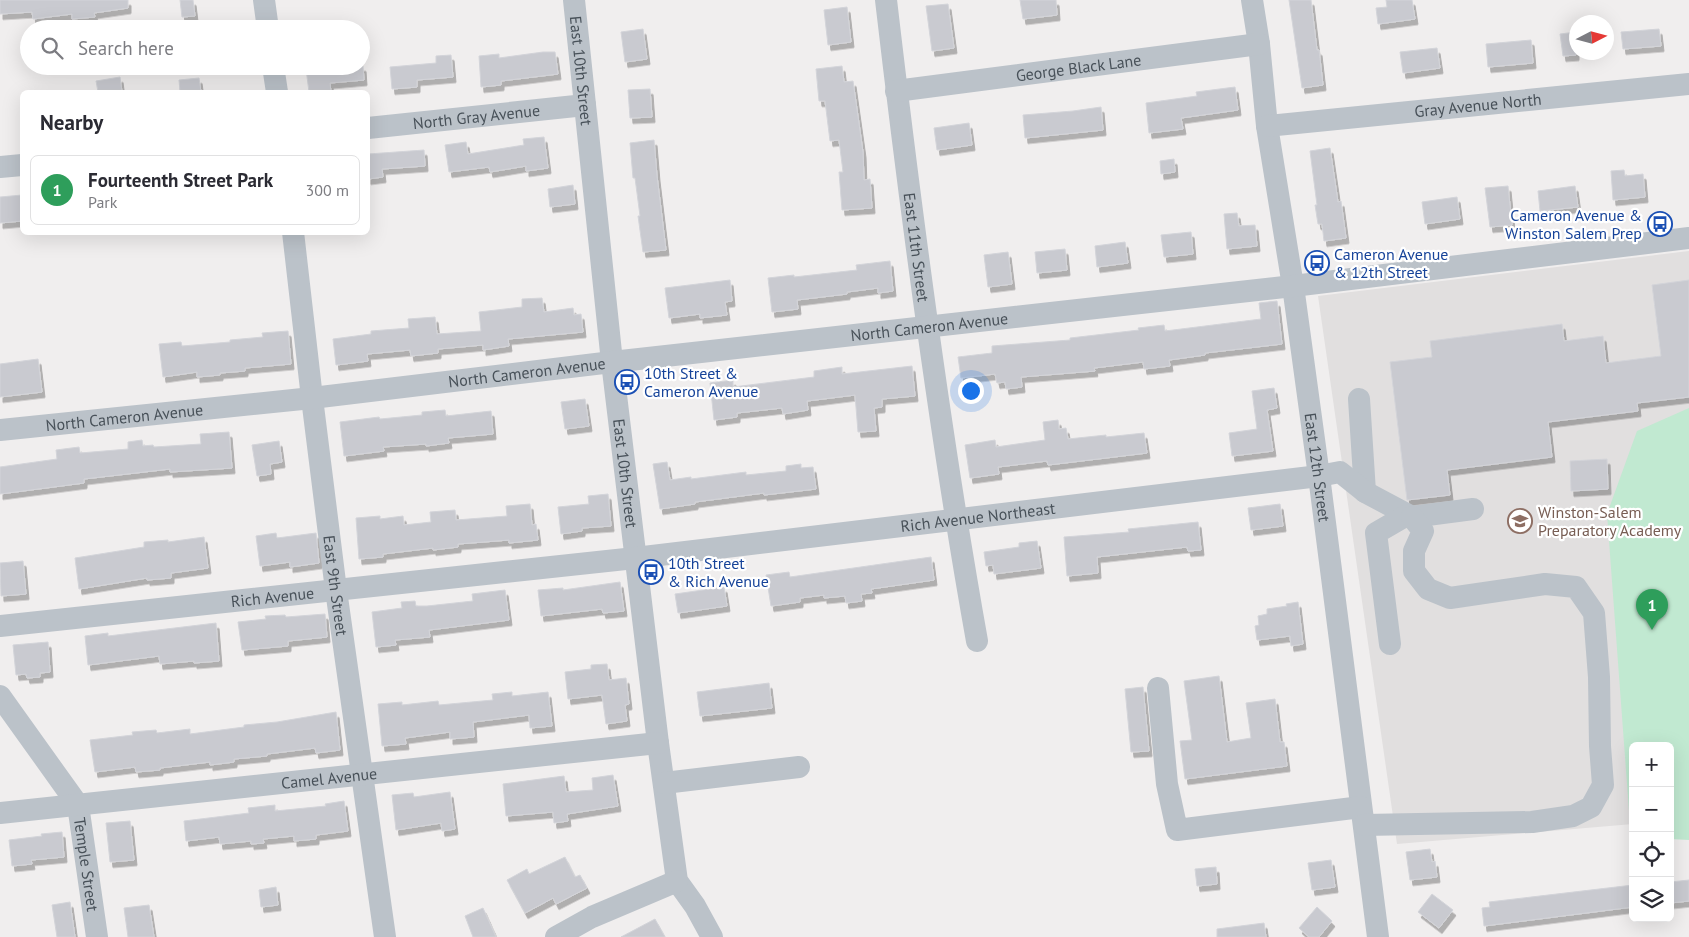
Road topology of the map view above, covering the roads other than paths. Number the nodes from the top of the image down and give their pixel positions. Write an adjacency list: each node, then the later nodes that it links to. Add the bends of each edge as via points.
1 (264, 0): 5 (street)
2 (574, 0): 11 (street, East 10th Street)
3 (886, 0): 10 (street, East 11th Street)
4 (1252, 0): 6 (street, East 12th Street)
5 (267, 20)
6 (1259, 44): 10 (street, George Black Lane); 12 (street, East 12th Street)
7 (274, 75): 9 (street)
8 (1689, 84): 12 (street, Gray Avenue North)
9 (276, 90)
10 (896, 91): 19 (street, East 11th Street)
11 (585, 105): 13 (street, North Gray Avenue); 20 (street, East 10th Street)
12 (1268, 126): 18 (street, East 12th Street)
13 (370, 128)
14 (20, 164): 15 (street)
15 (0, 167)
16 (294, 235): 21 (street, East 9th Street)
17 (1689, 238): 18 (street, North Cameron Avenue)
18 (1293, 286): 19 (street, North Cameron Avenue); 24 (street, East 12th Street)
19 (927, 326): 20 (street, North Cameron Avenue); 28 (street, East 11th Street)
20 (612, 362): 21 (street, North Cameron Avenue); 29 (street, East 10th Street)
21 (312, 398): 23 (street, North Cameron Avenue); 30 (street, East 9th Street)
22 (1359, 398): 25 (street)
23 (0, 430)
24 (1319, 476): 25 (street, Rich Avenue Northeast, via 1340,472); 28 (street, Rich Avenue Northeast); 42 (street, East 12th Street)
25 (1366, 492): 27 (street, Rich Avenue Northeast)
26 (1474, 509): 27 (street)
27 (1410, 516): 33 (street, via 1376,533); 42 (street, via 1424,531 1414,551 1414,572 1428,589 1450,598 1545,584 1576,587 1594,613 1603,785 1591,807 1573,816 1532,822)
28 (955, 520): 29 (street, Rich Avenue Northeast); 32 (street, East 11th Street)
29 (635, 558): 30 (street, Rich Avenue); 36 (street, East 10th Street)
30 (336, 590): 31 (street, Rich Avenue); 38 (street, East 9th Street)
31 (0, 626)
32 (977, 641)
33 (1390, 644)
34 (1158, 688): 42 (street, via 1167,784 1177,830)
35 (0, 696): 40 (street, Temple Street)
36 (658, 743): 38 (street, Camel Avenue); 39 (street, East 10th Street)
37 (799, 767): 39 (street)
38 (363, 774): 40 (street, Camel Avenue); 45 (street, East 9th Street)
39 (664, 783): 43 (street, East 10th Street)
40 (78, 805): 41 (street, Camel Avenue); 44 (street, Temple Street)
41 (0, 813)
42 (1362, 816): 48 (street, East 12th Street)
43 (677, 880): 46 (street, via 592,917); 47 (street, East 10th Street)
44 (97, 937)
45 (385, 937)
46 (556, 937)
47 (712, 937)
48 (1378, 937)

